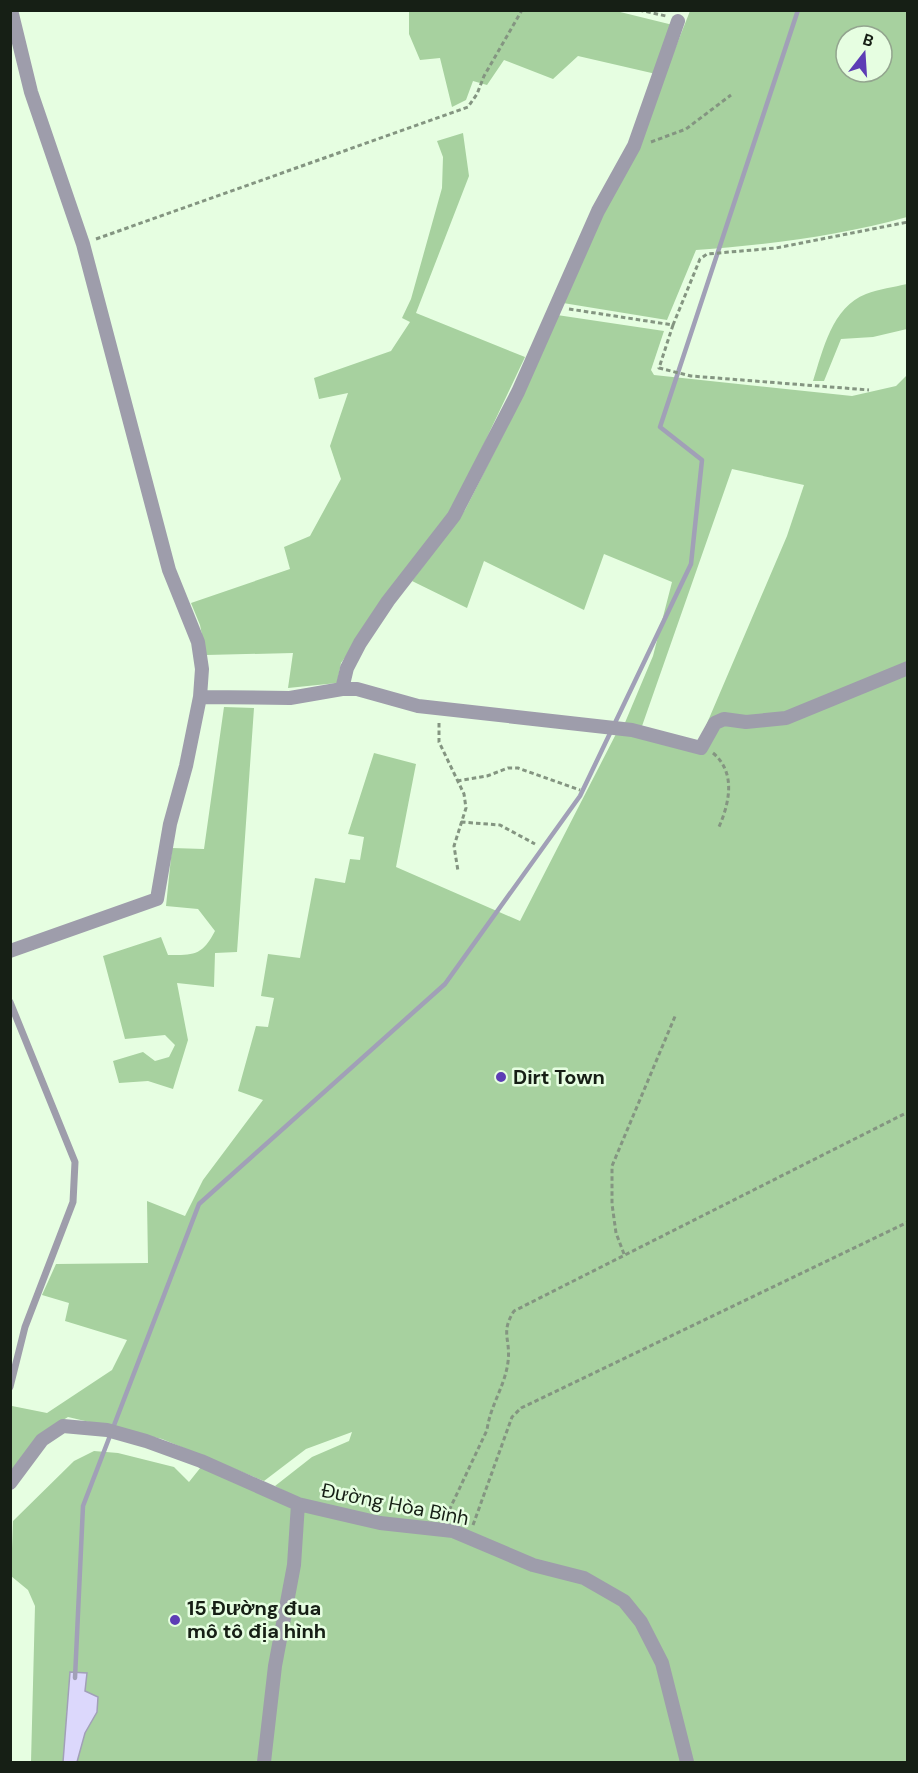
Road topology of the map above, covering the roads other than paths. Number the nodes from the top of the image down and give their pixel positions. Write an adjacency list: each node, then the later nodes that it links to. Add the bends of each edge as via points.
1 (11, 10): 5 (street, via 31,92 83,244 169,570 198,642 202,669)
2 (678, 21): 4 (street, via 634,146 598,211 518,392 454,516 360,643)
3 (908, 668): 4 (street, via 786,718 746,722 724,719 715,723 704,746 622,729 439,709 397,702 357,689)
4 (342, 689): 5 (street, via 290,698)
5 (200, 697): 6 (street, via 157,899)
6 (10, 951)
7 (10, 1002): 8 (lane, via 75,1162 73,1202 25,1327)
8 (10, 1387)
9 (10, 1483): 10 (street, Đường Hòa Bình, via 42,1440 63,1426 146,1441)
10 (298, 1504): 11 (street, via 294,1565 275,1666); 12 (street, Đường Hòa Bình, via 469,1537 533,1565 584,1578 624,1601 641,1622 662,1663)
11 (264, 1762)
12 (687, 1762)

